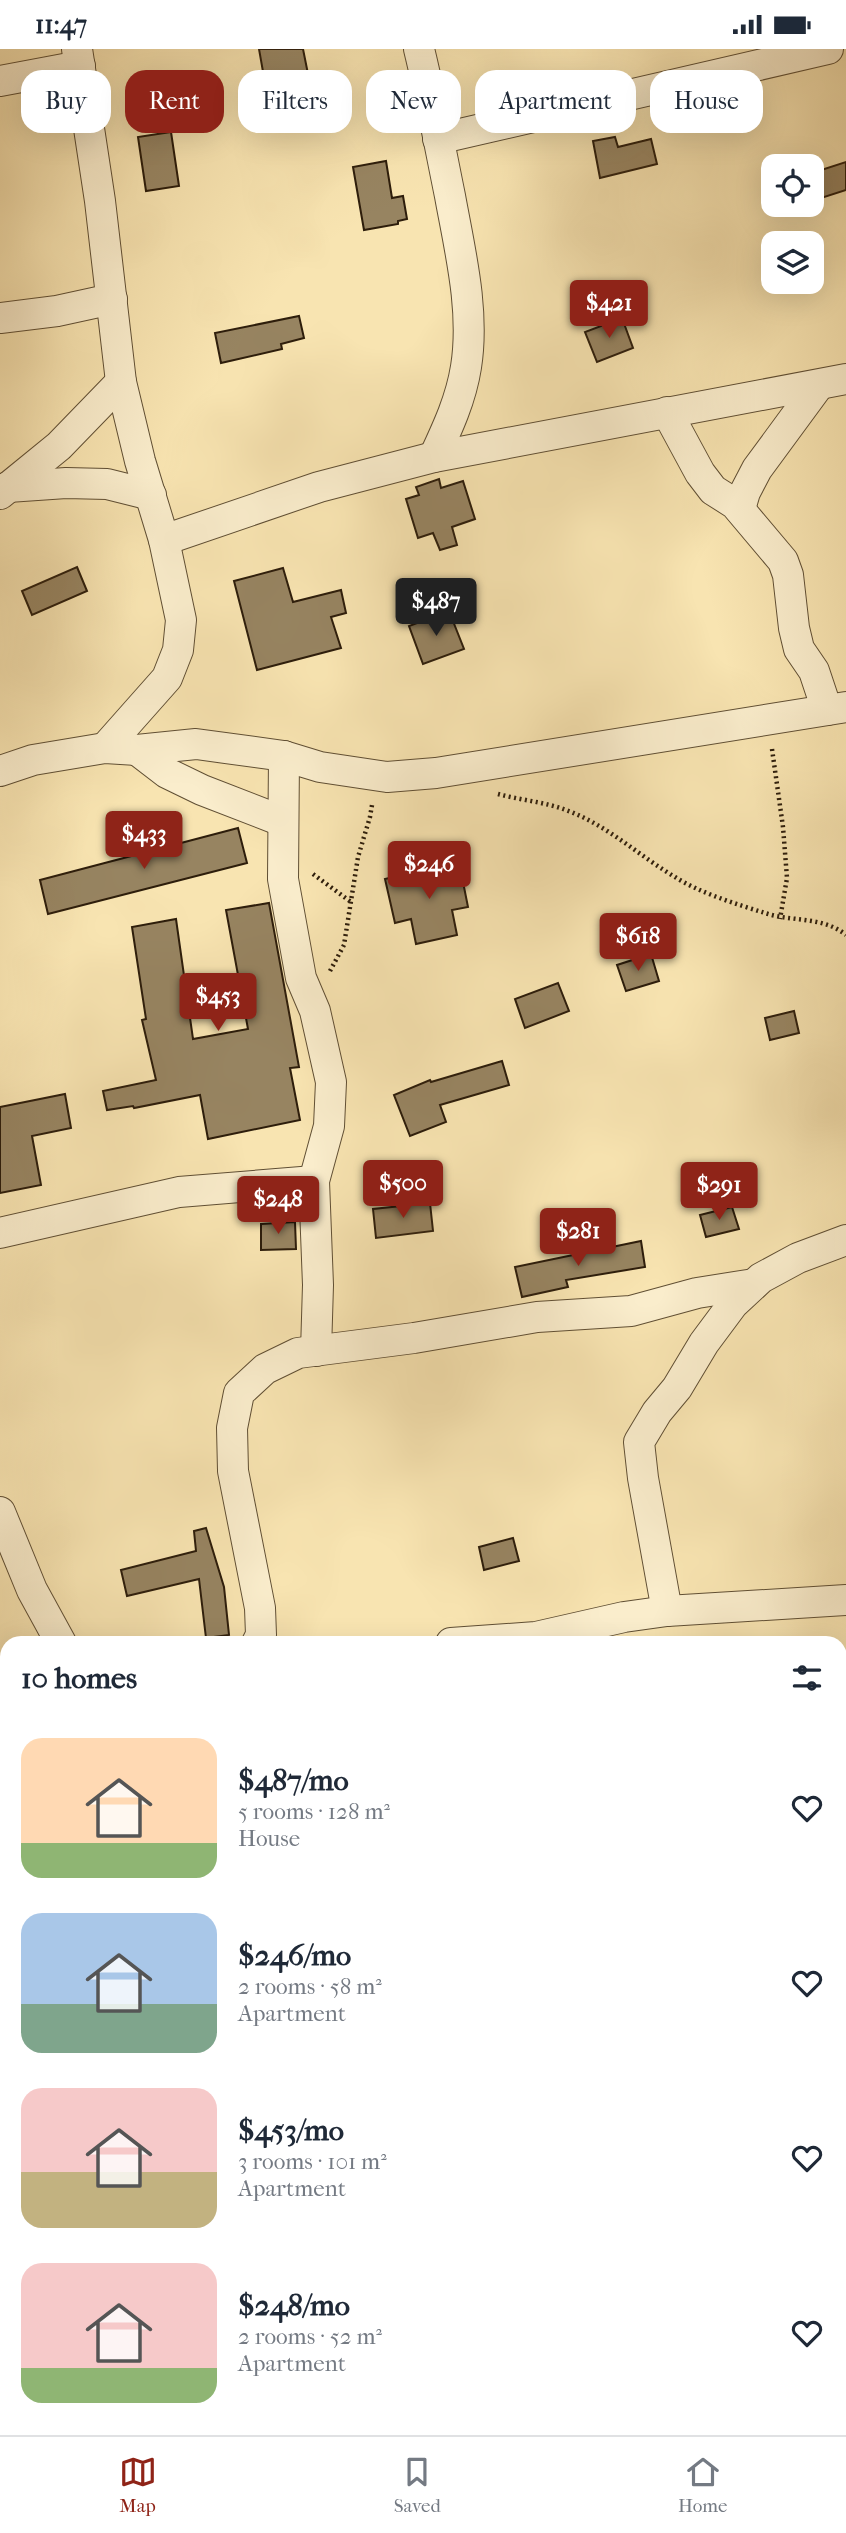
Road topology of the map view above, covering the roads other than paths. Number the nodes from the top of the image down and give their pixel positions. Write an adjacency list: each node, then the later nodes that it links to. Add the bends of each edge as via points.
1 (419, 49): 6 (street)
2 (828, 49): 4 (street)
3 (78, 57): 5 (street); 7 (street)
4 (711, 62): 6 (street)
5 (0, 81)
6 (438, 139): 12 (street, via 468,319 458,403)
7 (112, 299): 8 (street); 9 (street)
8 (0, 318)
9 (121, 382): 13 (street, via 59,446); 14 (street)
10 (832, 383): 11 (street); 15 (street, via 757,469)
11 (667, 412): 12 (street); 15 (street, via 700,473 713,490)
12 (434, 457): 16 (street, via 319,487)
13 (4, 490): 14 (street, via 107,484)
14 (151, 495): 16 (street)
15 (740, 509): 17 (street, via 783,561 799,649)
16 (164, 540): 18 (street, via 181,619 178,650 167,678)
17 (836, 708): 20 (street, via 387,777 320,767)
18 (106, 748): 19 (street); 21 (street, via 33,760)
19 (137, 750): 20 (street, via 196,744); 22 (street, via 167,773)
20 (284, 755): 22 (street)
21 (0, 771)
22 (282, 821): 23 (street, via 283,879 292,934 331,1081 329,1126)
23 (314, 1181): 24 (street, via 179,1192); 27 (street)
24 (0, 1233)
25 (846, 1240): 26 (street, via 798,1258)
26 (754, 1284): 27 (street, via 631,1311 537,1317); 30 (street, via 704,1343 639,1442)
27 (316, 1351): 32 (street, via 298,1353 252,1380 239,1393 232,1428 233,1471 260,1608)
28 (0, 1512): 31 (street)
29 (846, 1600): 30 (street)
30 (667, 1611): 34 (street, via 624,1617)
31 (57, 1636)
32 (260, 1636)
33 (536, 1636): 34 (street)
34 (572, 1636)

